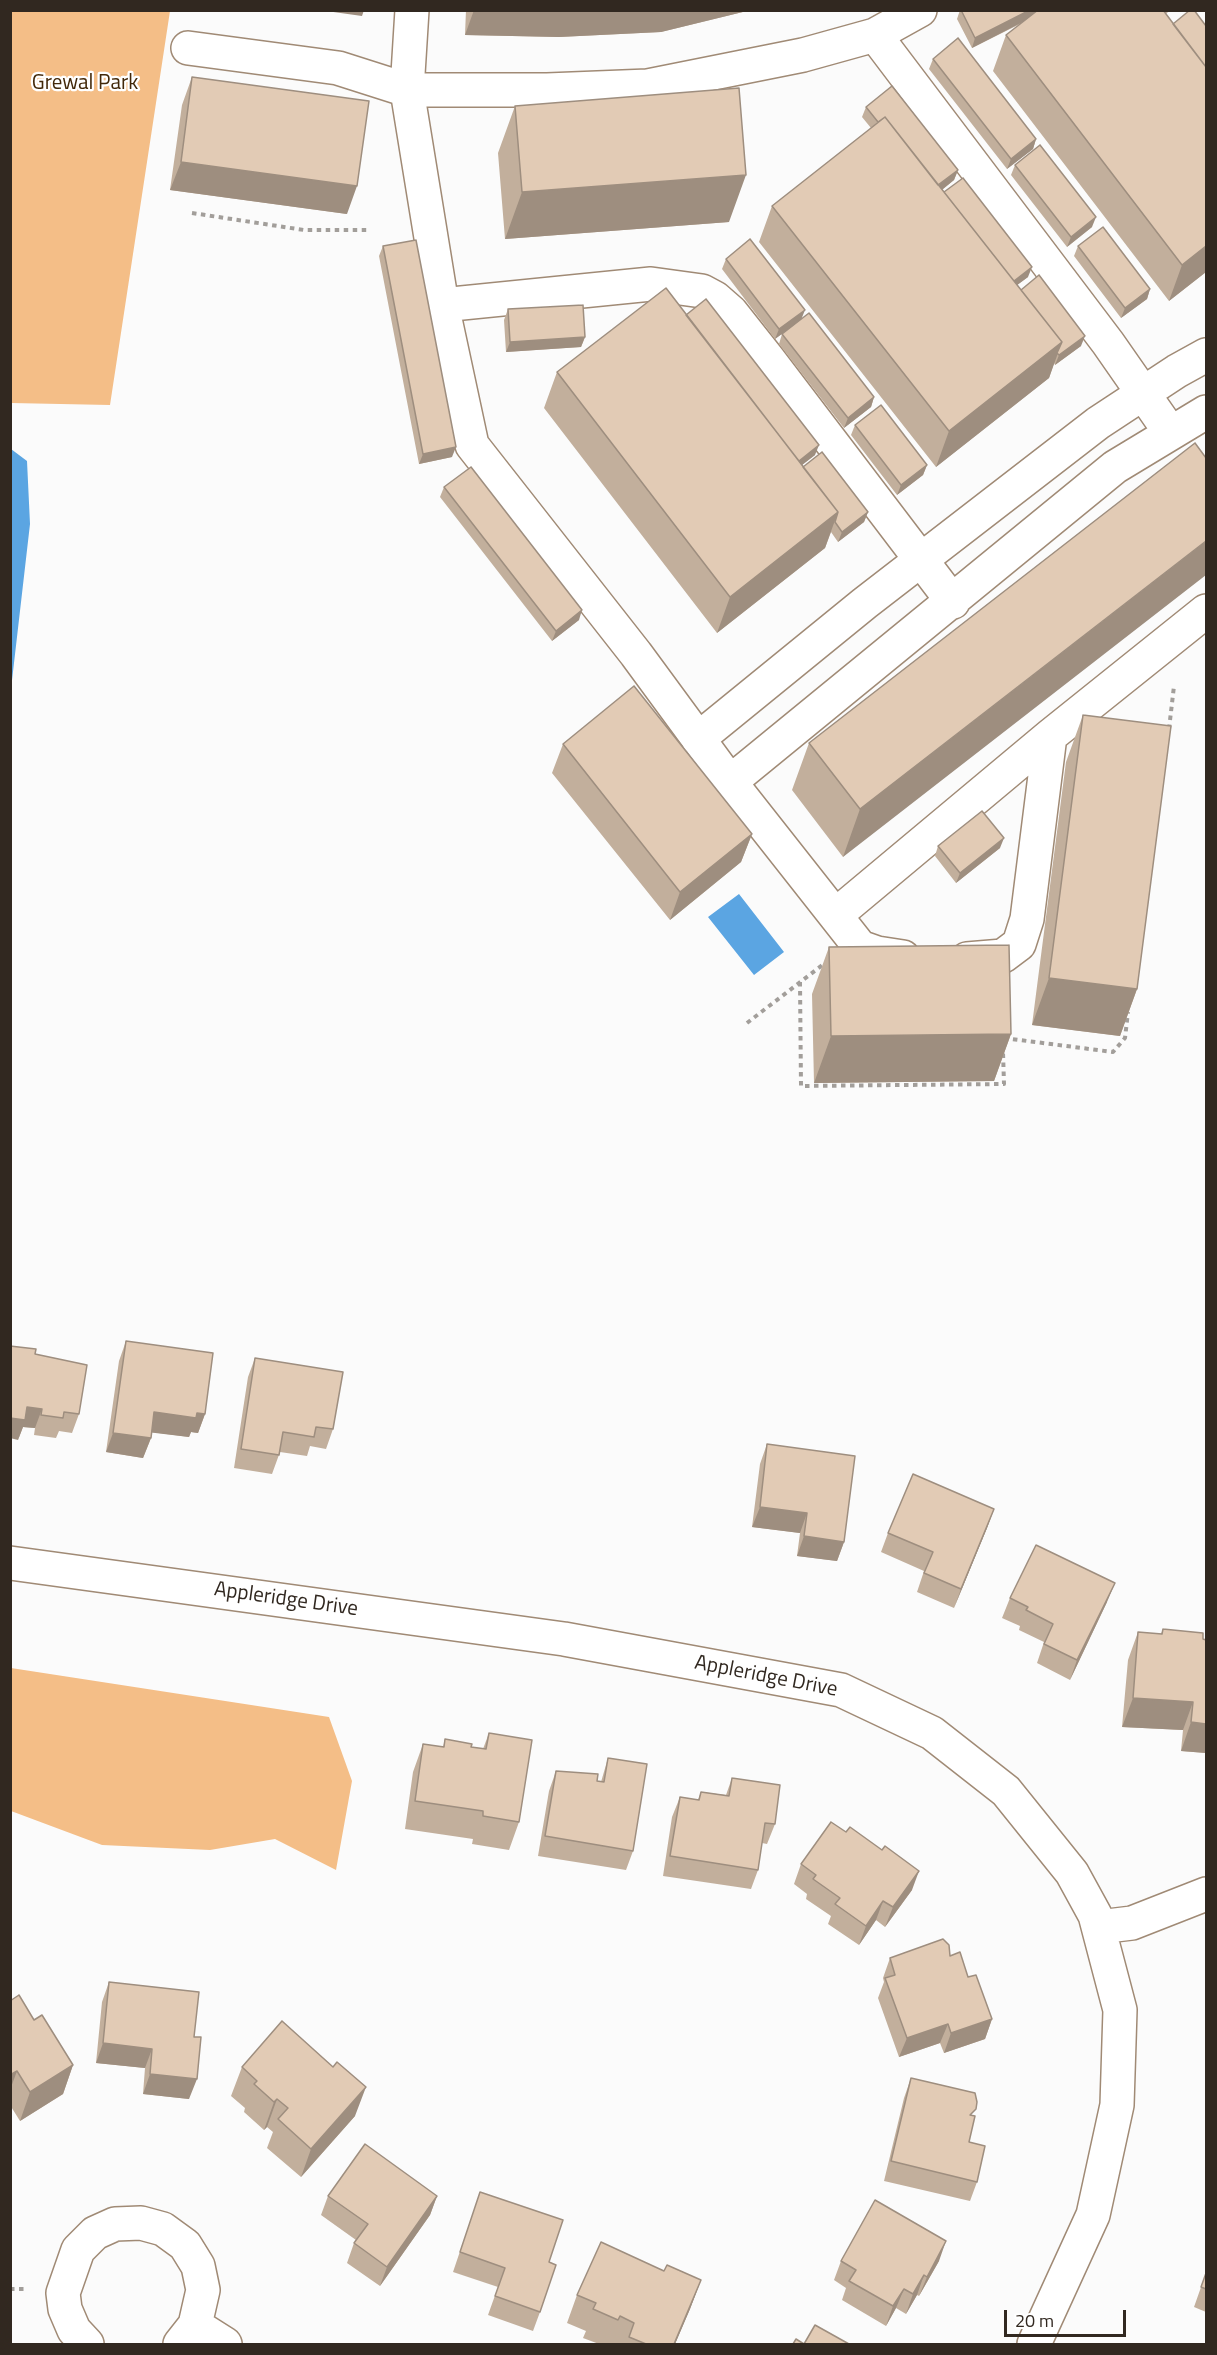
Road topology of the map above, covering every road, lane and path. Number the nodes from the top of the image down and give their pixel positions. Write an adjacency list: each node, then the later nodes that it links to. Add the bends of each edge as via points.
1 (412, 10): 5 (street)
2 (920, 10): 3 (street)
3 (875, 35): 5 (street, via 803,55 648,86); 10 (street)
4 (188, 48): 5 (street, via 338,68)
5 (407, 90): 8 (street)
6 (192, 213): 7 (path, via 304,230)
7 (367, 230)
8 (442, 305): 13 (street, via 651,284 702,291 731,312); 18 (street, via 472,445)
9 (1206, 355): 10 (street)
10 (1143, 393): 12 (street); 13 (street, via 1098,423)
11 (1206, 412): 12 (street)
12 (1170, 432): 14 (street, via 1115,467)
13 (921, 560): 14 (street); 18 (street)
14 (953, 602): 20 (street)
15 (1206, 611): 16 (street)
16 (1166, 642): 17 (street); 19 (path, via 1176,669)
17 (1050, 736): 21 (street); 21 (street, via 1027,919 1019,944 1003,956 977,960 877,953 860,947)
18 (698, 739): 20 (street)
19 (1167, 739)
20 (730, 782): 21 (street)
21 (837, 914)
22 (833, 956): 23 (path)
23 (800, 982): 25 (path); 27 (path, via 801,1086 1004,1084)
24 (1129, 1005): 27 (path, via 1125,1038 1113,1052)
25 (747, 1023)
26 (1002, 1026): 27 (path)
27 (1003, 1037)
28 (10, 1563): 30 (street, Appleridge Drive, via 564,1639 841,1690 933,1733 1006,1791 1072,1873)
29 (1206, 1894): 30 (street, via 1132,1923)
30 (1099, 1927): 36 (street, Appleridge Drive, via 1120,2010 1117,2105 1093,2215)
31 (10, 2289): 32 (path)
32 (31, 2289)
33 (188, 2335): 34 (street, via 203,2290 198,2266 185,2245 163,2229 141,2223 115,2224 95,2233 78,2250 63,2293 74,2330); 35 (street)
34 (87, 2344)
35 (225, 2344)
36 (1034, 2344)

